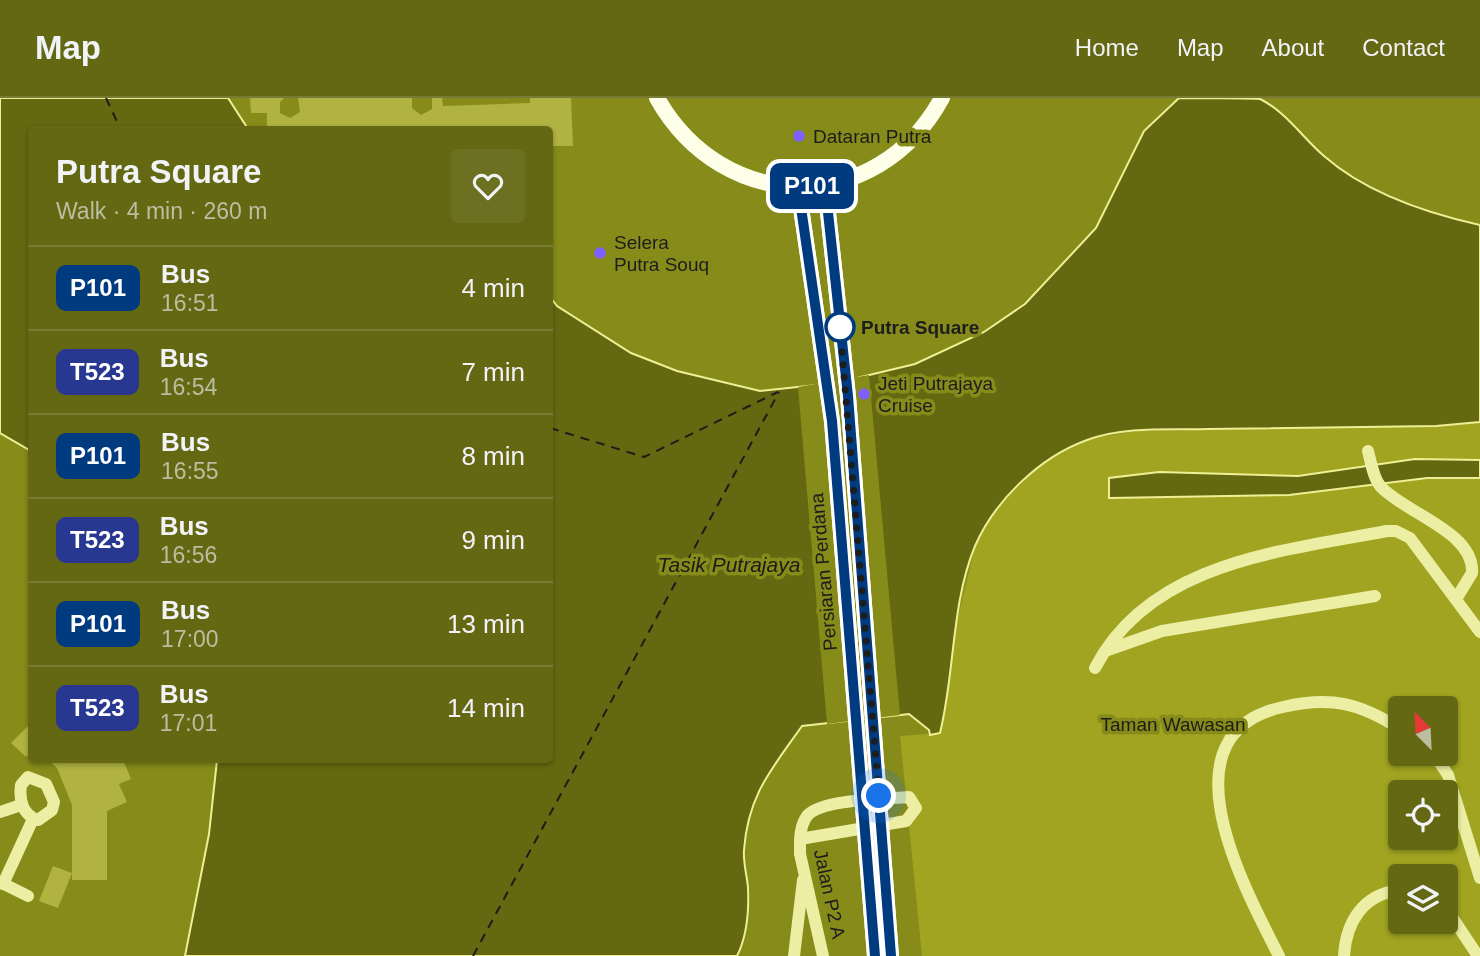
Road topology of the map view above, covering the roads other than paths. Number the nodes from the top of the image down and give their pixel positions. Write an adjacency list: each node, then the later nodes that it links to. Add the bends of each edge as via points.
1 (657, 98): 4 (main road, via 684,138 724,168 760,181)
2 (942, 98): 3 (main road, via 916,136 895,155 859,176)
3 (825, 185): 4 (main road); 27 (main road, Persiaran Perdana, via 844,364)
4 (798, 187): 26 (main road, Persiaran Perdana, via 833,435)
5 (1369, 456): 6 (street, via 1379,485 1457,539)
6 (1476, 574): 8 (street)
7 (1375, 596): 10 (street, via 1162,631)
8 (1456, 598): 9 (street); 10 (street, via 1410,538 1387,531 1243,560 1196,578 1136,612)
9 (1480, 632)
10 (1104, 651): 11 (street)
11 (1096, 668)
12 (1388, 722): 28 (street, via 1362,707 1298,703 1257,715 1229,742 1218,763 1221,812 1244,886)
13 (1442, 766): 19 (street)
14 (21, 805): 15 (street); 16 (street); 16 (street, via 21,785 28,777 46,784 54,802 52,810)
15 (0, 812)
16 (33, 819): 20 (street)
17 (800, 839): 17 (street, Jalan P2 A, via 906,821 916,808 909,797 821,806 808,816); 18 (street, Jalan P2 A)
18 (803, 870): 24 (street); 25 (street, Jalan P2 A)
19 (1480, 878)
20 (2, 883): 22 (street)
21 (1388, 893): 29 (street, via 1362,906 1349,926)
22 (28, 896)
23 (1458, 925): 30 (street)
24 (793, 956)
25 (823, 956)
26 (875, 956)
27 (891, 956)
28 (1279, 956)
29 (1344, 956)
30 (1479, 956)

